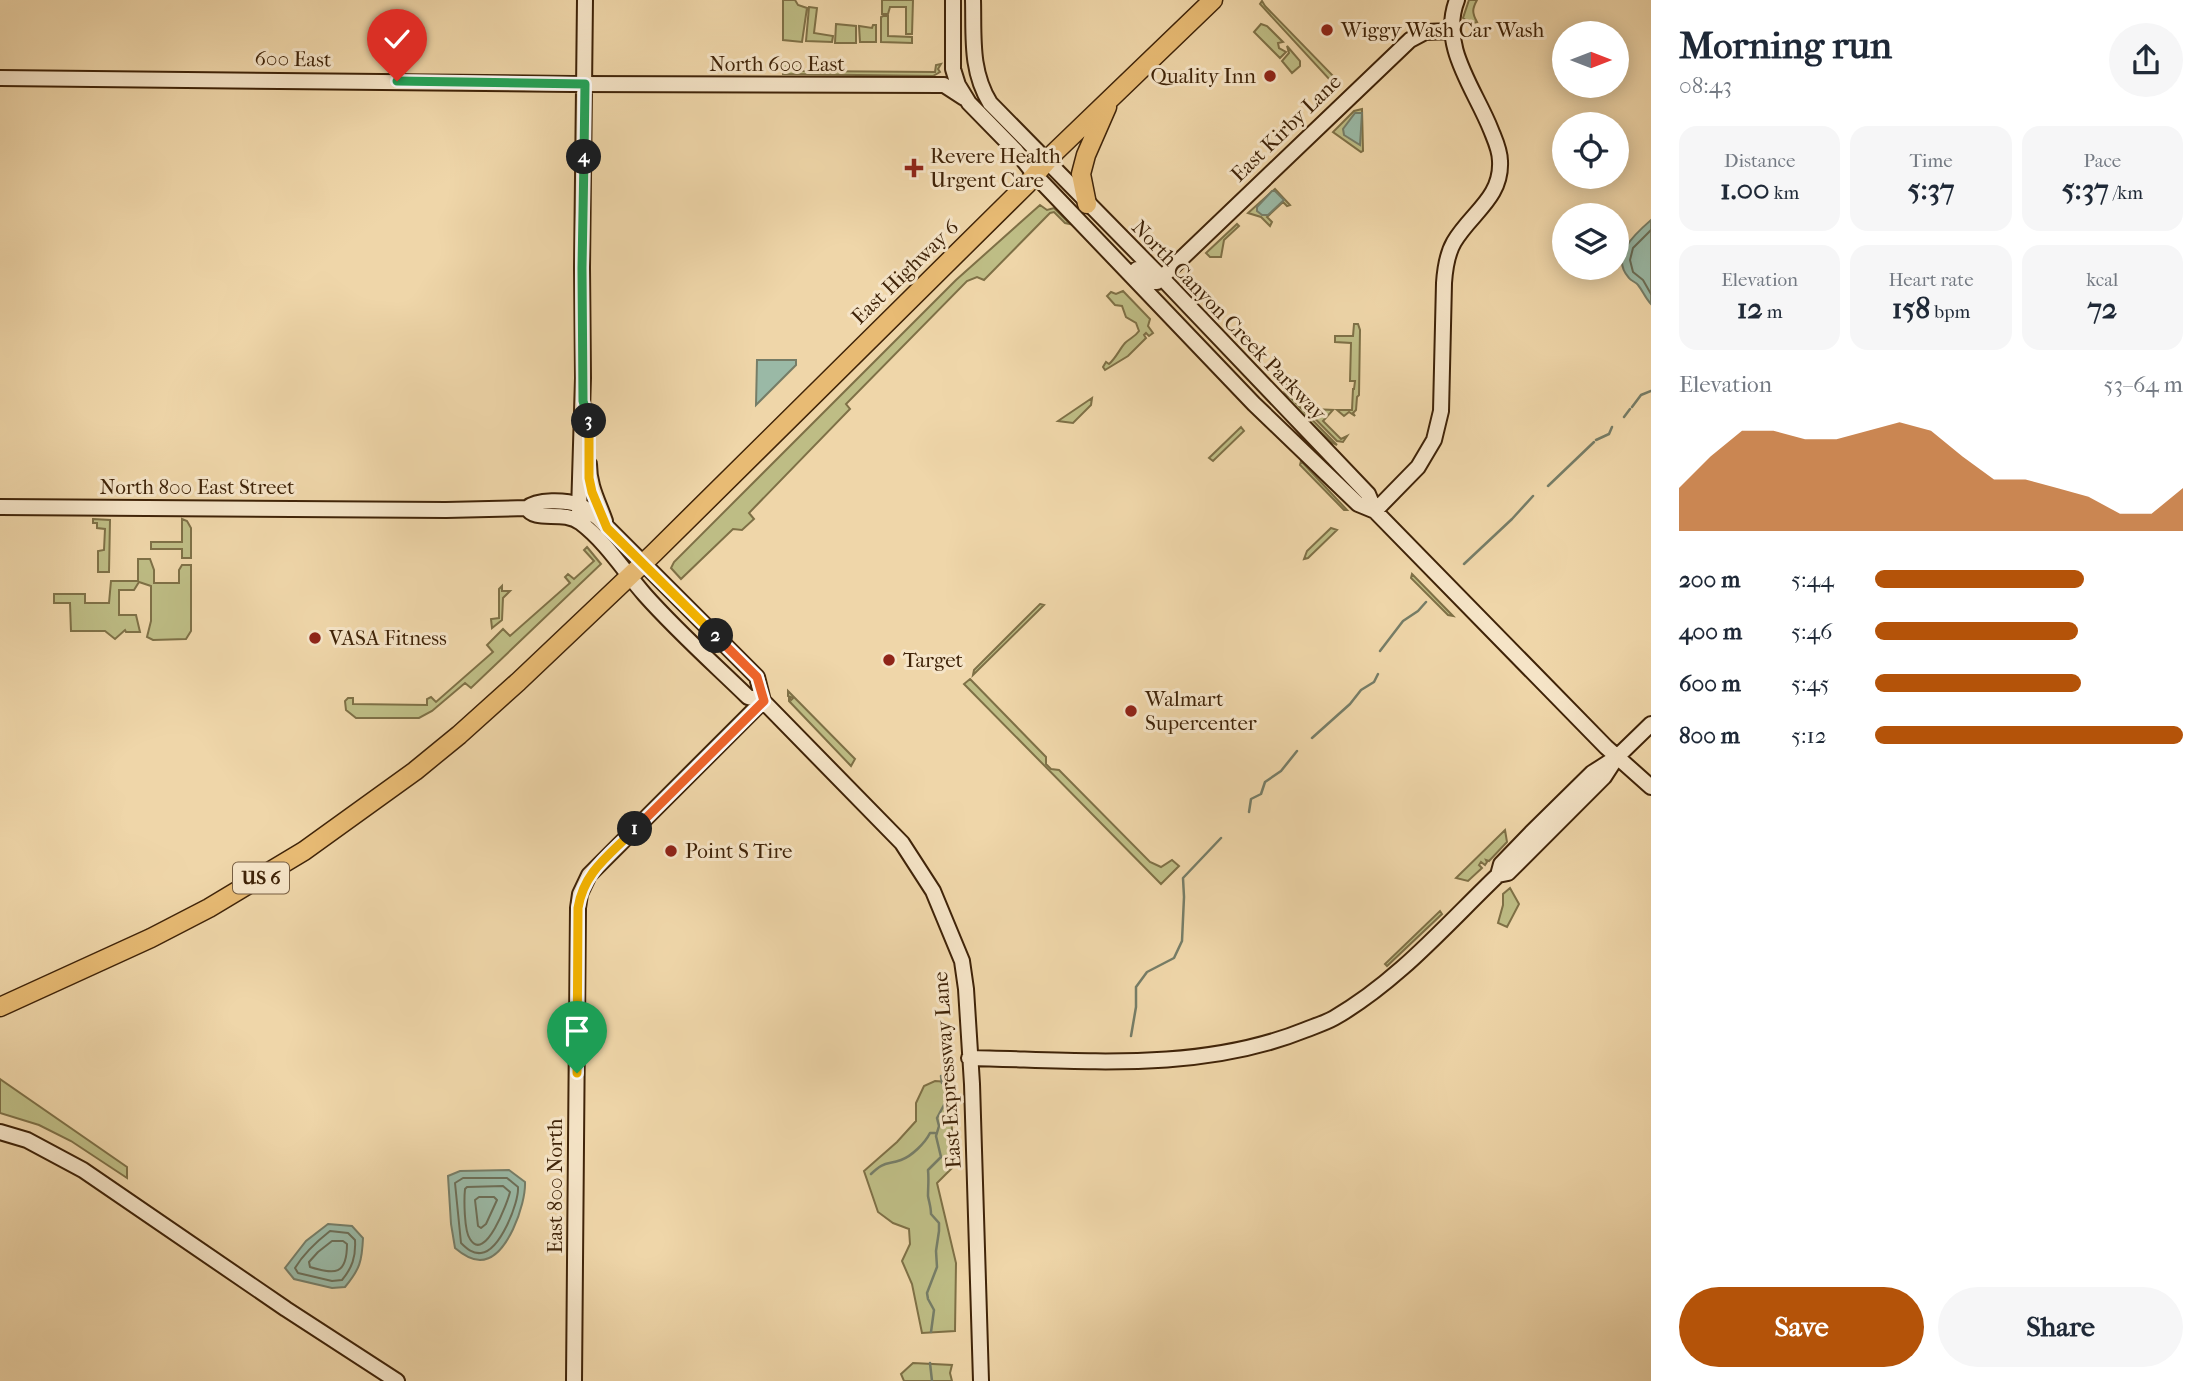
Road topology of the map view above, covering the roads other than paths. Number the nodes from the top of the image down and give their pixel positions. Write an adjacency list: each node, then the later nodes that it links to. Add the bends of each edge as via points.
1 (585, 0): 9 (street)
2 (953, 0): 7 (street)
3 (973, 0): 13 (street, North Canyon Creek Parkway, via 975,64 981,89 998,114)
4 (1213, 0): 12 (highway, East Highway 6 / US 6)
5 (1457, 0): 6 (street)
6 (1451, 31): 17 (street, East Kirby Lane, via 1425,32 1410,40); 27 (street, via 1456,54 1499,150 1499,180 1487,203 1453,243 1446,262 1441,411 1434,440 1418,467)
7 (953, 69): 10 (street); 11 (street)
8 (0, 78): 9 (street, 600 East)
9 (585, 84): 10 (street, North 600 East); 20 (street)
10 (944, 85): 11 (street)
11 (965, 99): 14 (street, North Canyon Creek Parkway)
12 (1110, 100): 13 (highway, East Highway 6 / US 6); 15 (highway, via 1081,174)
13 (1047, 162): 14 (highway, East Highway 6 / US 6); 15 (street, North Canyon Creek Parkway)
14 (1035, 175): 16 (street, North Canyon Creek Parkway); 31 (highway, East Highway 6 / US 6)
15 (1087, 204): 17 (street, North Canyon Creek Parkway)
16 (1108, 251): 17 (street, via 1122,254 1150,282); 18 (street, North Canyon Creek Parkway)
17 (1161, 277): 19 (street, North Canyon Creek Parkway)
18 (1176, 323): 19 (street, via 1186,321 1216,347); 27 (street, North Canyon Creek Parkway, via 1358,505)
19 (1229, 349): 27 (street, North Canyon Creek Parkway, via 1368,494)
20 (583, 401): 21 (street); 22 (street, via 590,424)
21 (581, 457): 23 (street, via 573,488); 24 (street)
22 (589, 478): 24 (street); 30 (street)
23 (558, 503): 24 (street); 26 (street, via 536,503)
24 (580, 505): 28 (street); 29 (street); 30 (street, East Expressway Lane)
25 (0, 507): 26 (street, North 800 East Street)
26 (527, 509): 28 (street, via 535,515)
27 (1375, 511): 34 (street, North Canyon Creek Parkway)
28 (567, 515): 29 (street)
29 (586, 527): 31 (street, East Expressway Lane)
30 (607, 528): 31 (street, East Expressway Lane)
31 (637, 570): 32 (street, East Expressway Lane, via 757,677); 32 (street, East Expressway Lane, via 663,613 748,697); 36 (highway, US 6, via 459,735 363,811 240,890 151,938)
32 (764, 701): 37 (street, East Expressway Lane, via 892,831 921,870 962,961); 40 (street, East 800 North, via 589,875 580,894)
33 (1651, 724): 34 (street)
34 (1617, 757): 35 (street, North Canyon Creek Parkway); 37 (street, via 1604,777 1508,873 1498,875 1380,986 1333,1018 1282,1039 1225,1054 1115,1061)
35 (1651, 787)
36 (0, 1007)
37 (970, 1058): 41 (street, East Expressway Lane)
38 (0, 1132): 39 (street, via 35,1144 83,1170)
39 (397, 1381)
40 (575, 1381)
41 (981, 1381)

